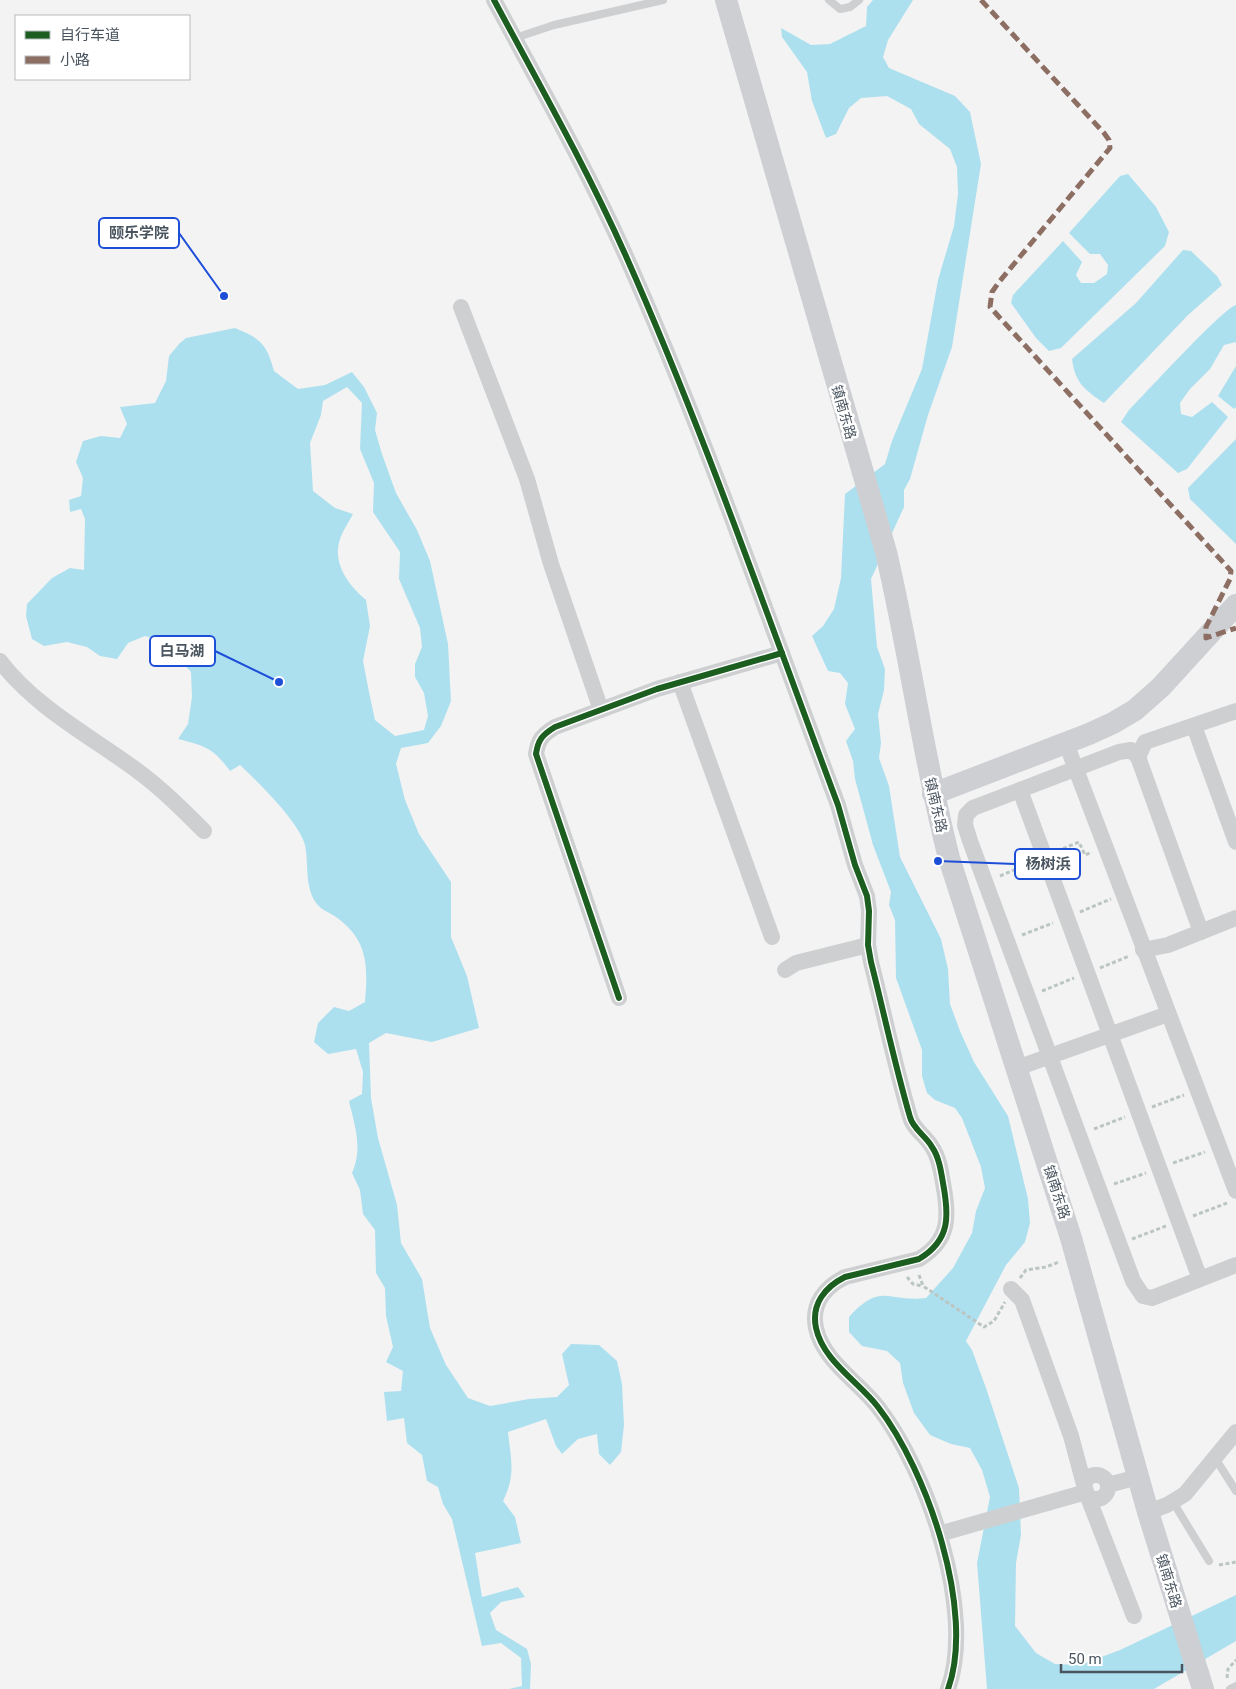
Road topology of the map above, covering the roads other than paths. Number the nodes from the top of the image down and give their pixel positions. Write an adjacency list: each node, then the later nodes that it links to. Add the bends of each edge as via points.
1 (494, 0): 6 (street)
2 (663, 0): 6 (lane, via 554,25)
3 (726, 0): 19 (street, 镇南东路, via 886,552 902,620)
4 (828, 0): 5 (lane, via 840,9)
5 (859, 0)
6 (515, 38): 9 (street, via 572,145 645,301)
7 (461, 308): 12 (street, via 527,479 551,564)
8 (1236, 605): 15 (street, via 1161,687 1135,710 1113,724)
9 (782, 653): 11 (street); 25 (street, via 838,805 867,896)
10 (0, 661): 20 (street, via 7,671 56,713 158,786)
11 (680, 682): 12 (street); 24 (street)
12 (601, 710): 28 (street, via 543,734 536,754)
13 (1236, 711): 14 (street)
14 (1194, 726): 16 (street, via 1145,742); 21 (street)
15 (1066, 742): 17 (street); 19 (street)
16 (1138, 757): 17 (street, via 1131,750); 23 (street)
17 (1076, 769): 18 (street); 26 (street)
18 (1020, 790): 30 (street); 31 (street, via 973,808 966,815 965,825)
19 (933, 794): 32 (street, 镇南东路, via 949,858)
20 (204, 831)
21 (1236, 842)
22 (1236, 918): 23 (street)
23 (1201, 932): 26 (street)
24 (772, 937)
25 (868, 945): 27 (street, via 796,962); 44 (street, via 911,1122 934,1149 948,1209 947,1221 936,1245 919,1259 845,1276 825,1290 815,1311 816,1327 829,1355 878,1406 912,1459)
26 (1144, 950): 29 (street)
27 (784, 970)
28 (619, 998)
29 (1168, 1014): 30 (street); 33 (street)
30 (1110, 1035): 31 (street); 35 (street)
31 (1050, 1056): 32 (street); 35 (street, via 1133,1281 1143,1296 1152,1298)
32 (1018, 1068): 39 (street, 镇南东路, via 1071,1238)
33 (1236, 1191)
34 (1236, 1265): 35 (street)
35 (1200, 1279)
36 (1011, 1289): 40 (street, via 1022,1300 1071,1436)
37 (1236, 1432): 38 (street)
38 (1215, 1458): 41 (lane); 42 (street, via 1185,1494)
39 (1138, 1476): 40 (street, via 1108,1485 1104,1478 1093,1476 1085,1484); 43 (street, 镇南东路)
40 (1086, 1492): 44 (street); 46 (street)
41 (1236, 1492)
42 (1173, 1502): 43 (street); 45 (lane)
43 (1148, 1512): 50 (street, 镇南东路)
44 (939, 1534): 49 (street, via 955,1616 954,1663)
45 (1209, 1561)
46 (1134, 1616)
47 (1229, 1686): 48 (lane)
48 (1236, 1686)
49 (948, 1689)
50 (1203, 1689)

